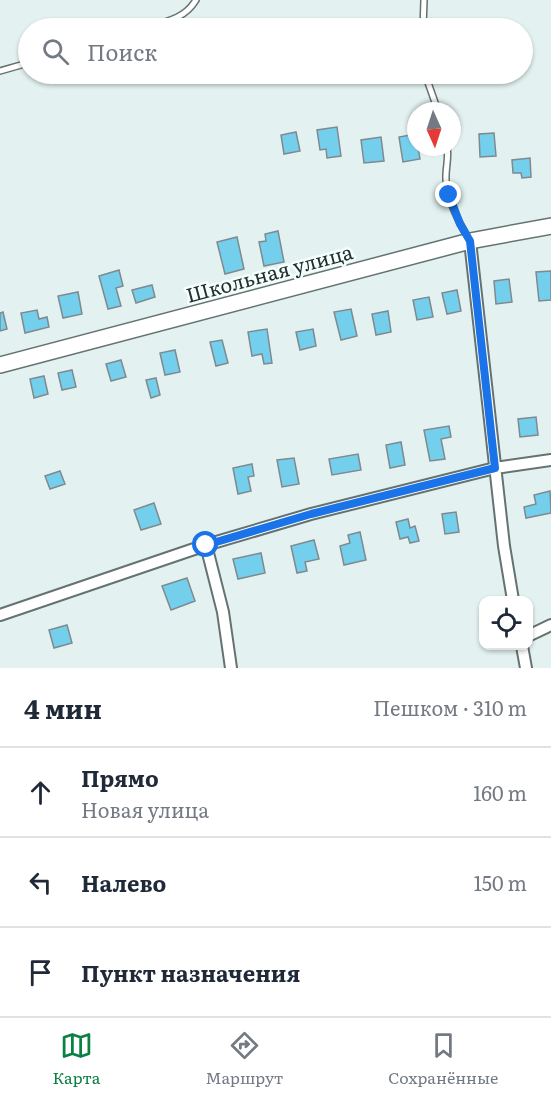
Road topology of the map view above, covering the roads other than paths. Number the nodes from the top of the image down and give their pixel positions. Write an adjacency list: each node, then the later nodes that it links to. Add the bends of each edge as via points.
1 (196, 0): 3 (lane, via 190,11)
2 (424, 0): 4 (lane)
3 (175, 18)
4 (423, 18)
5 (18, 66): 6 (lane)
6 (0, 71)
7 (429, 84): 8 (lane)
8 (435, 102)
9 (446, 156): 11 (lane, via 449,195)
10 (551, 226): 11 (street, Школьная улица)
11 (470, 241): 12 (street, Школьная улица); 14 (street)
12 (0, 365)
13 (551, 460): 14 (street)
14 (495, 468): 15 (street); 16 (street)
15 (206, 545): 17 (street); 21 (street, via 223,612)
16 (512, 596)
17 (0, 615)
18 (551, 625): 19 (street)
19 (533, 634)
20 (523, 650): 22 (street)
21 (231, 668)
22 (526, 668)

